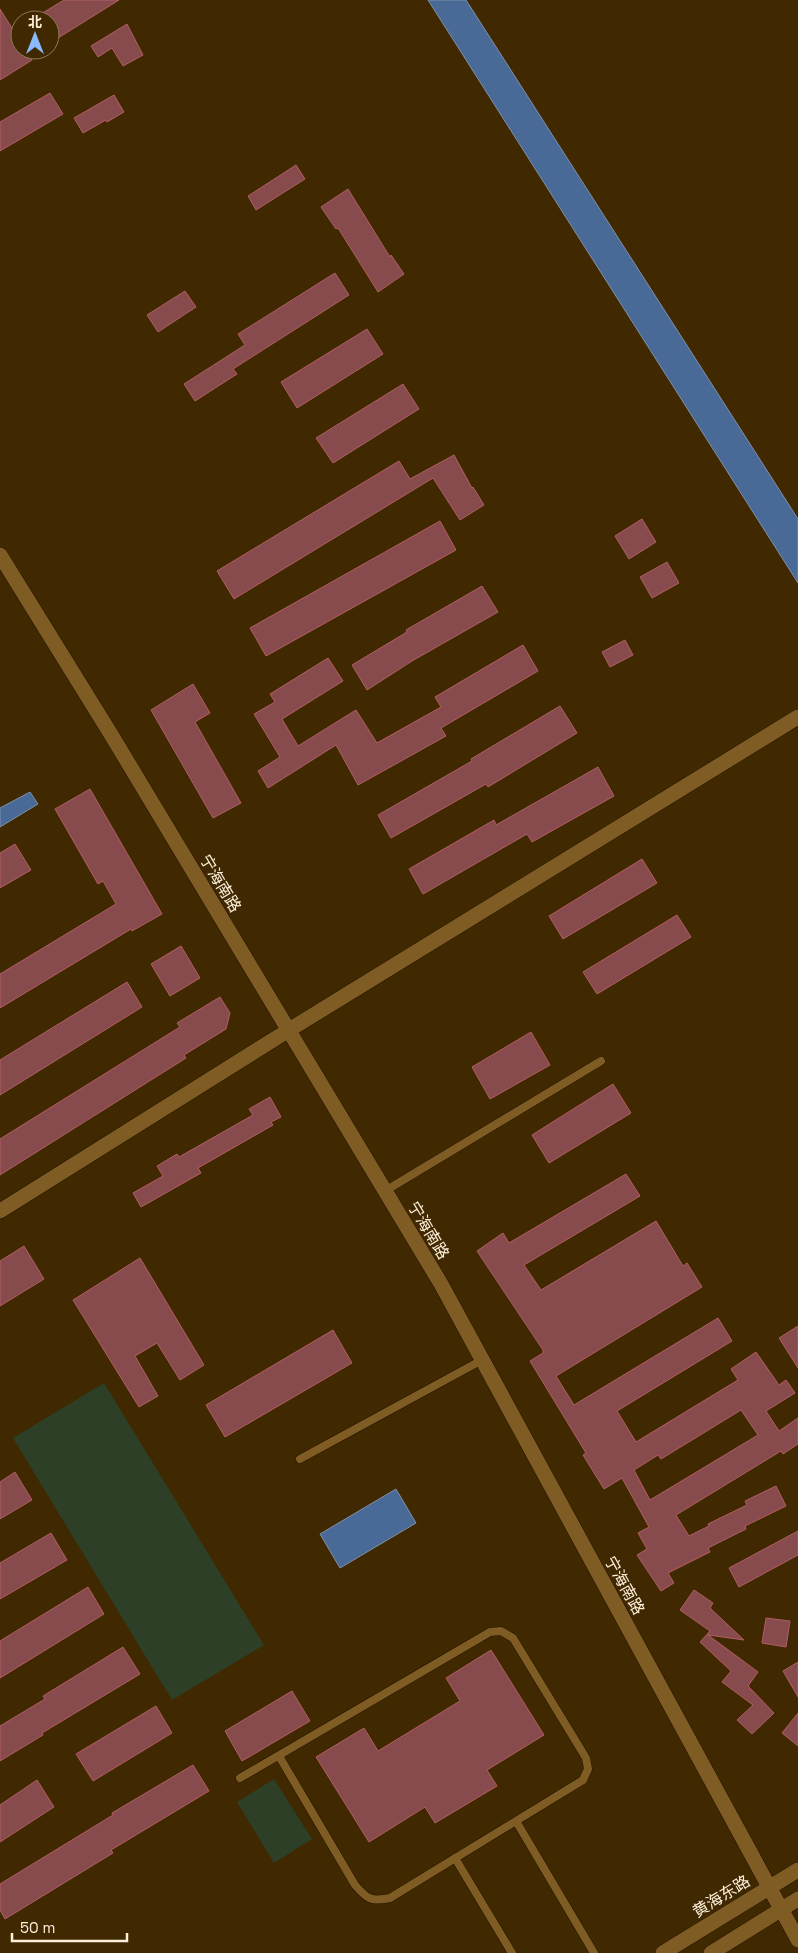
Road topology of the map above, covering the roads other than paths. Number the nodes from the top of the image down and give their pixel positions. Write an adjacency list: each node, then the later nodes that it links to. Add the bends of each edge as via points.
1 (0, 555): 3 (street, 宁海南路)
2 (798, 717): 3 (street)
3 (289, 1030): 5 (street, 宁海南路); 6 (street)
4 (601, 1061): 5 (lane)
5 (385, 1191): 7 (street, 宁海南路)
6 (0, 1211)
7 (482, 1360): 8 (lane); 14 (street, 宁海南路)
8 (300, 1459)
9 (279, 1756): 10 (lane); 11 (lane, via 490,1632 501,1631 513,1638 586,1758 588,1769 582,1780); 12 (lane, via 365,1897 377,1901 390,1898)
10 (240, 1778)
11 (516, 1821): 12 (lane); 19 (lane)
12 (455, 1858): 18 (lane)
13 (798, 1870): 14 (street, 黄海东路)
14 (770, 1887): 16 (street, 宁海南路); 20 (street, 黄海东路)
15 (798, 1899): 16 (street)
16 (782, 1909): 17 (street, 宁海南路); 21 (street)
17 (798, 1940)
18 (512, 1953)
19 (594, 1953)
20 (663, 1953)
21 (711, 1953)

